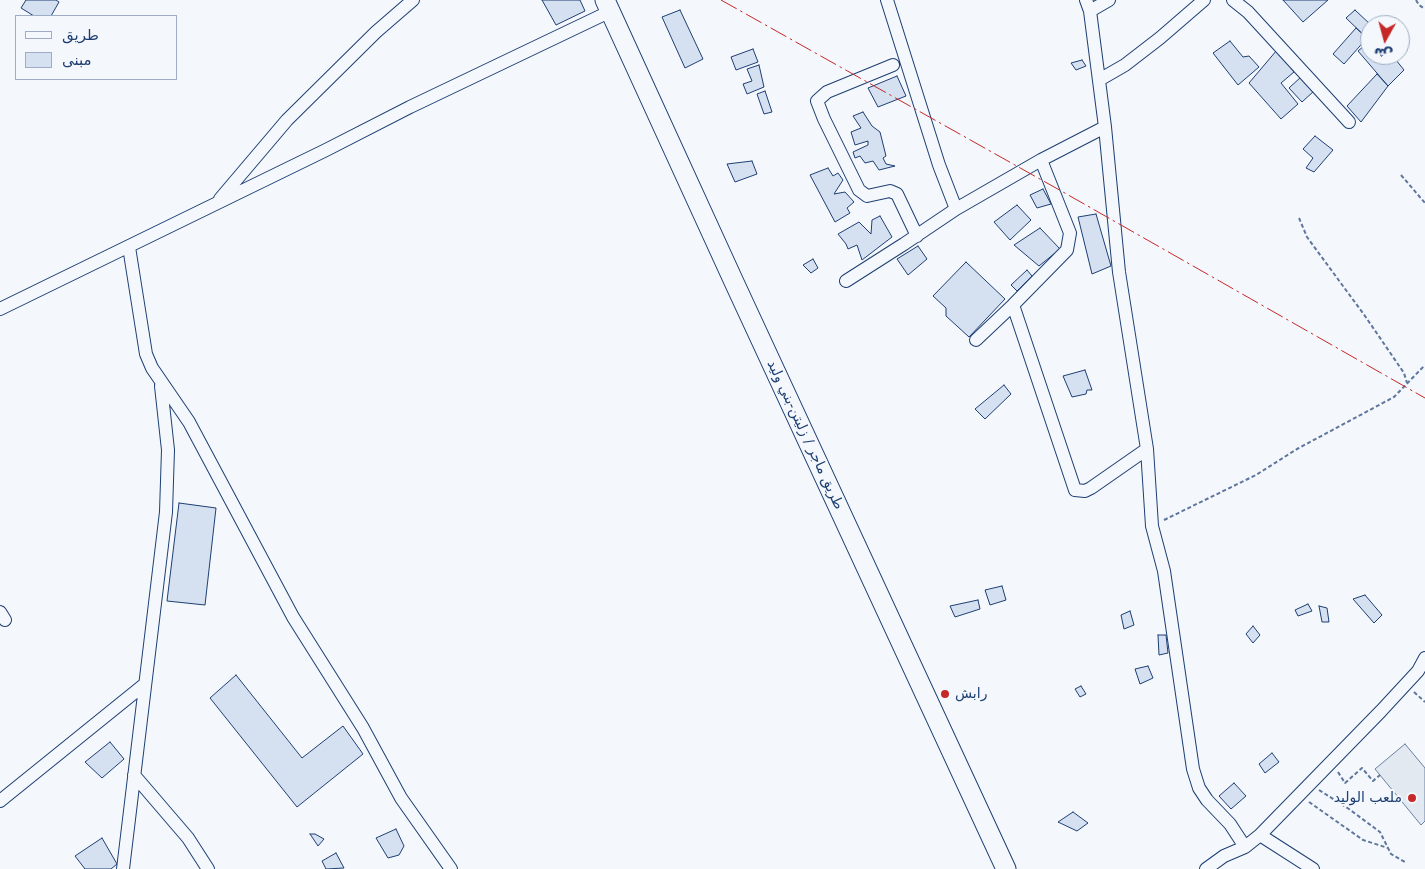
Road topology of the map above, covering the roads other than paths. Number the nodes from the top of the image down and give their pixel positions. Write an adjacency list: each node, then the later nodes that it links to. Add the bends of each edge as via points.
1 (413, 0): 13 (street, via 287,120)
2 (887, 0): 14 (street)
3 (1109, 0): 6 (street)
4 (1204, 0): 9 (street, via 1132,60)
5 (1233, 0): 10 (street, via 1248,12)
6 (1088, 5): 9 (street)
7 (608, 6): 13 (street); 32 (highway, طريق ماجر / زليتن-بني وليد)
8 (892, 65): 15 (street, via 827,92 817,101 859,190 867,196 897,194)
9 (1099, 80): 11 (street)
10 (1349, 122)
11 (1105, 127): 12 (street); 22 (street, via 1119,272)
12 (1041, 160): 14 (street); 18 (street, via 1070,233 1070,242 1067,250)
13 (216, 203): 16 (street)
14 (956, 209): 15 (street)
15 (917, 236): 17 (street)
16 (129, 247): 19 (street); 21 (street, via 146,354)
17 (846, 281)
18 (1014, 305): 20 (street); 22 (street, via 1075,490 1086,491)
19 (0, 309)
20 (976, 340)
21 (161, 384): 24 (street, via 168,450 166,512); 31 (street, via 189,422 293,618 363,728 401,798)
22 (1147, 449): 28 (street, via 1152,526 1164,571 1193,769 1199,788)
23 (1425, 658): 27 (street, via 1418,671 1381,711)
24 (145, 684): 25 (street); 26 (street)
25 (134, 775): 29 (street); 30 (street, via 188,838)
26 (0, 801)
27 (1260, 834): 28 (street); 34 (street)
28 (1245, 847): 33 (street)
29 (124, 869)
30 (208, 869)
31 (451, 869)
32 (1006, 869)
33 (1206, 869)
34 (1313, 869)

